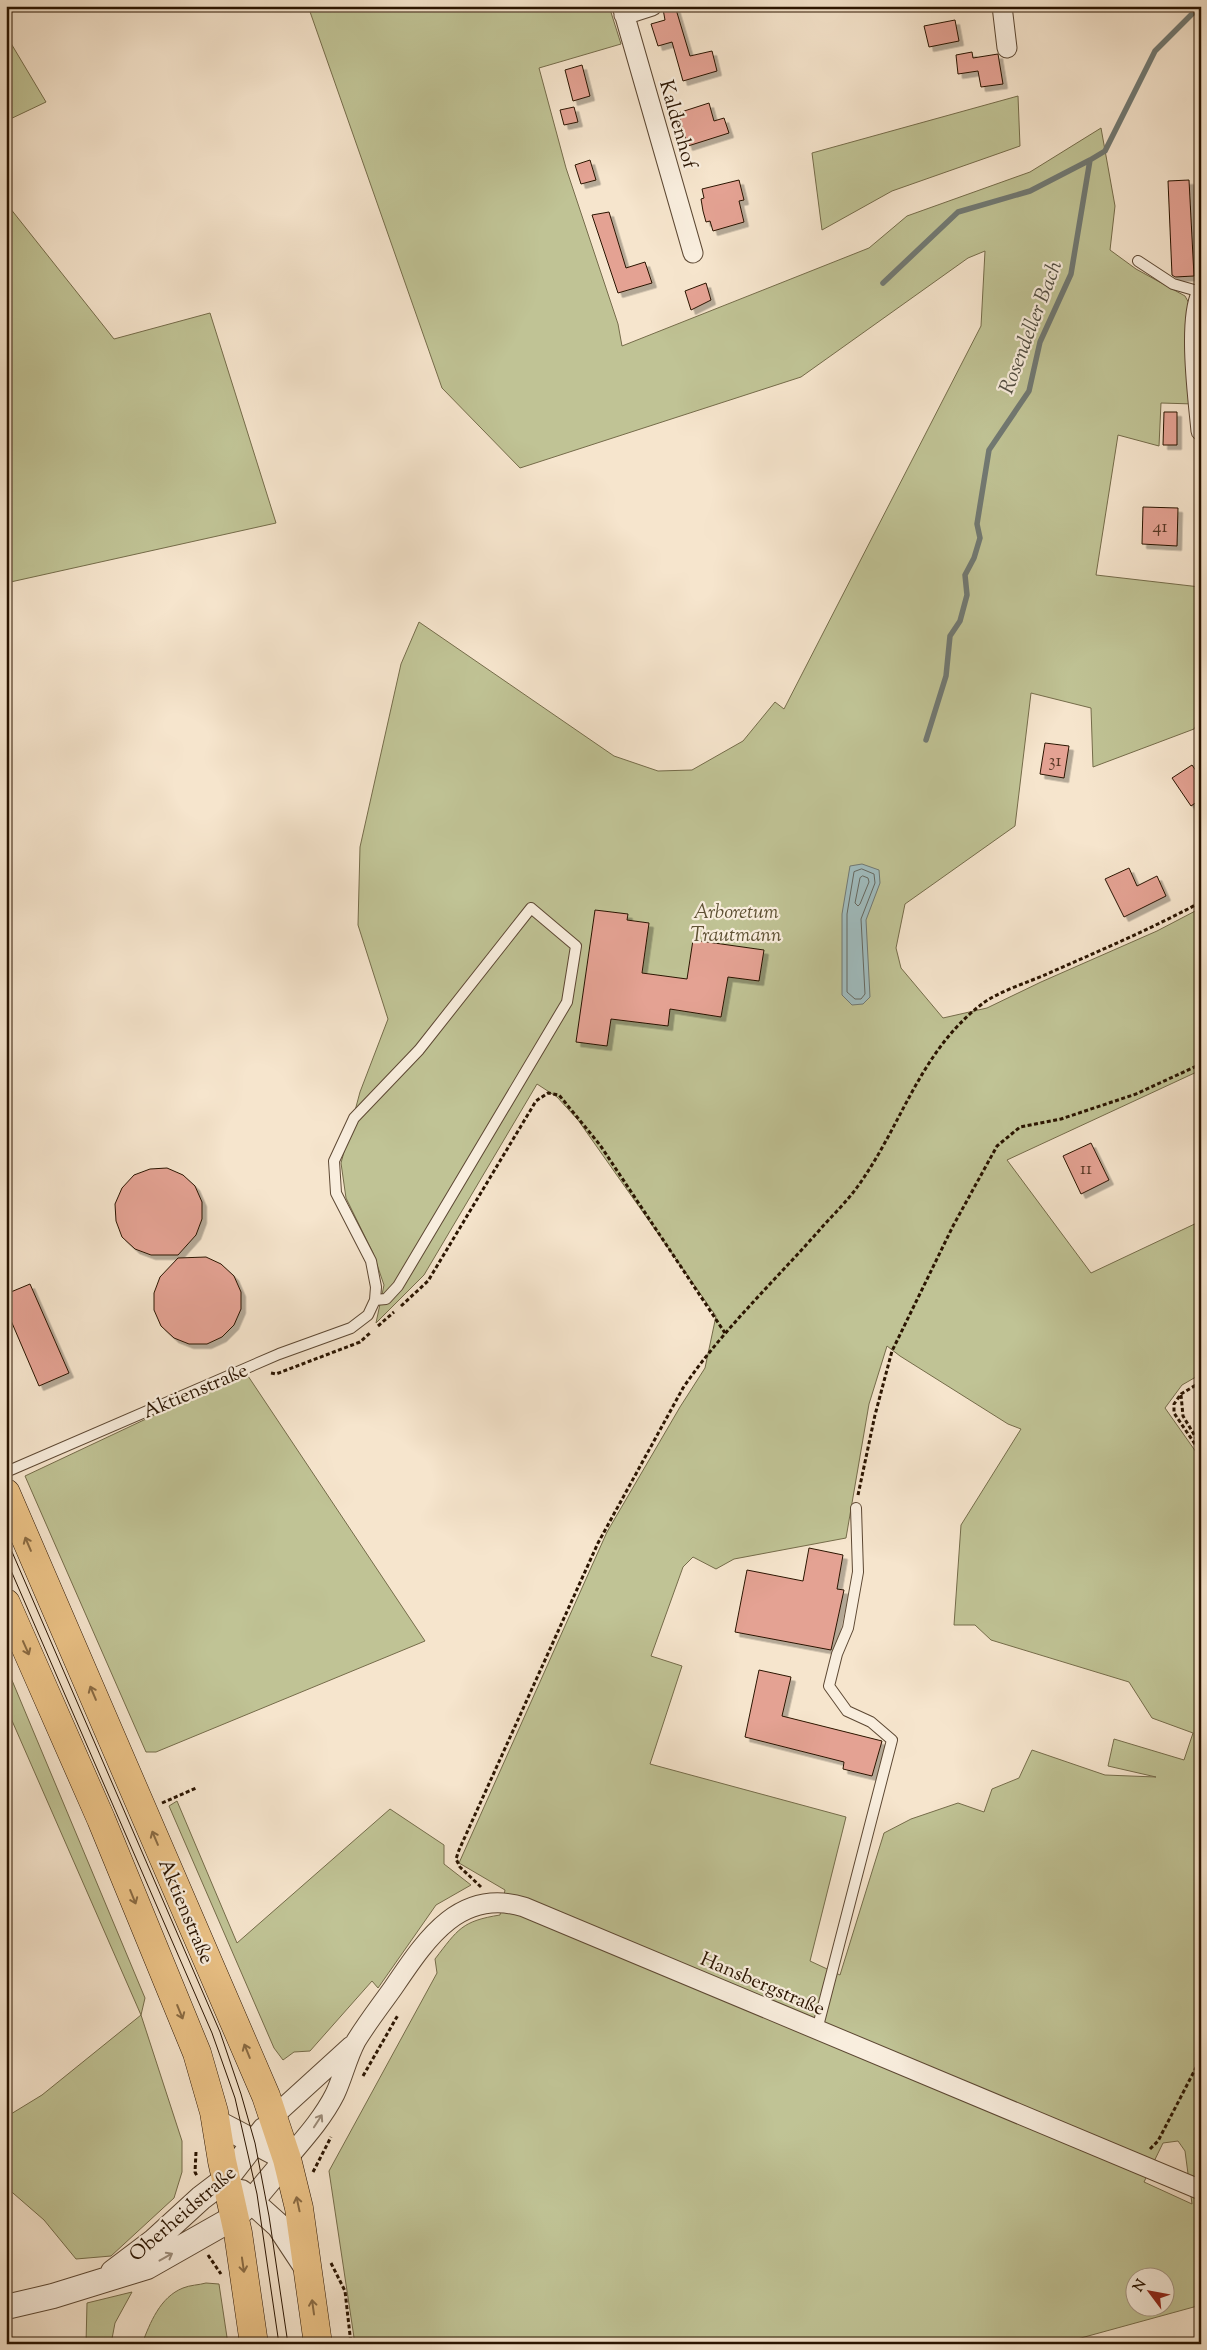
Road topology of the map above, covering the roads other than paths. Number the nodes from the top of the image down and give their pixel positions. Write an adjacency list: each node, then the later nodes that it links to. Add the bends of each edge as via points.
1 (652, 6): 3 (street)
2 (1002, 6): 4 (street)
3 (623, 11): 5 (street, Kaldenhof)
4 (1007, 48)
5 (693, 254)
6 (1138, 261): 7 (lane, via 1173,284)
7 (1201, 293): 8 (street, via 1196,315 1196,342)
8 (1201, 431)
9 (375, 1300): 9 (lane, via 371,1261 336,1194 334,1161 354,1118 419,1050 530,908 576,946 567,1002 398,1286 386,1299); 10 (lane, Aktienstraße, via 368,1315 351,1328 248,1368)
10 (6, 1472)
11 (6, 1493): 16 (main road, Aktienstraße, one-way to 11, via 235,2021)
12 (856, 1508): 14 (lane, via 858,1572 848,1628 829,1686 848,1711 871,1722 892,1740)
13 (6, 1603): 17 (main road, one-way to 17, via 101,1820 190,2036)
14 (817, 2030): 15 (street, Hansbergstraße, via 524,1907 498,1902 461,1912 431,1935); 21 (street, Hansbergstraße)
15 (356, 2042): 16 (street, Hansbergstraße); 19 (street, Hansbergstraße, one-way to 15, via 309,2134 334,2096)
16 (273, 2117): 18 (street, Oberheidstraße); 19 (main road, Aktienstraße)
17 (216, 2122): 18 (street); 20 (main road)
18 (255, 2143): 19 (street); 20 (street, Oberheidstraße)
19 (287, 2159): 22 (street, Oberheidstraße); 23 (main road, Aktienstraße, one-way to 19, via 299,2208)
20 (226, 2179): 22 (main road); 24 (street, Oberheidstraße)
21 (1201, 2190)
22 (243, 2209): 23 (street, via 279,2226); 24 (street, Oberheidstraße, one-way to 22, via 147,2267 204,2236); 26 (main road, one-way to 26)
23 (318, 2262): 27 (main road, Aktienstraße, one-way to 23)
24 (104, 2279): 25 (street, Oberheidstraße, via 53,2296)
25 (6, 2306)
26 (254, 2344)
27 (318, 2344)

